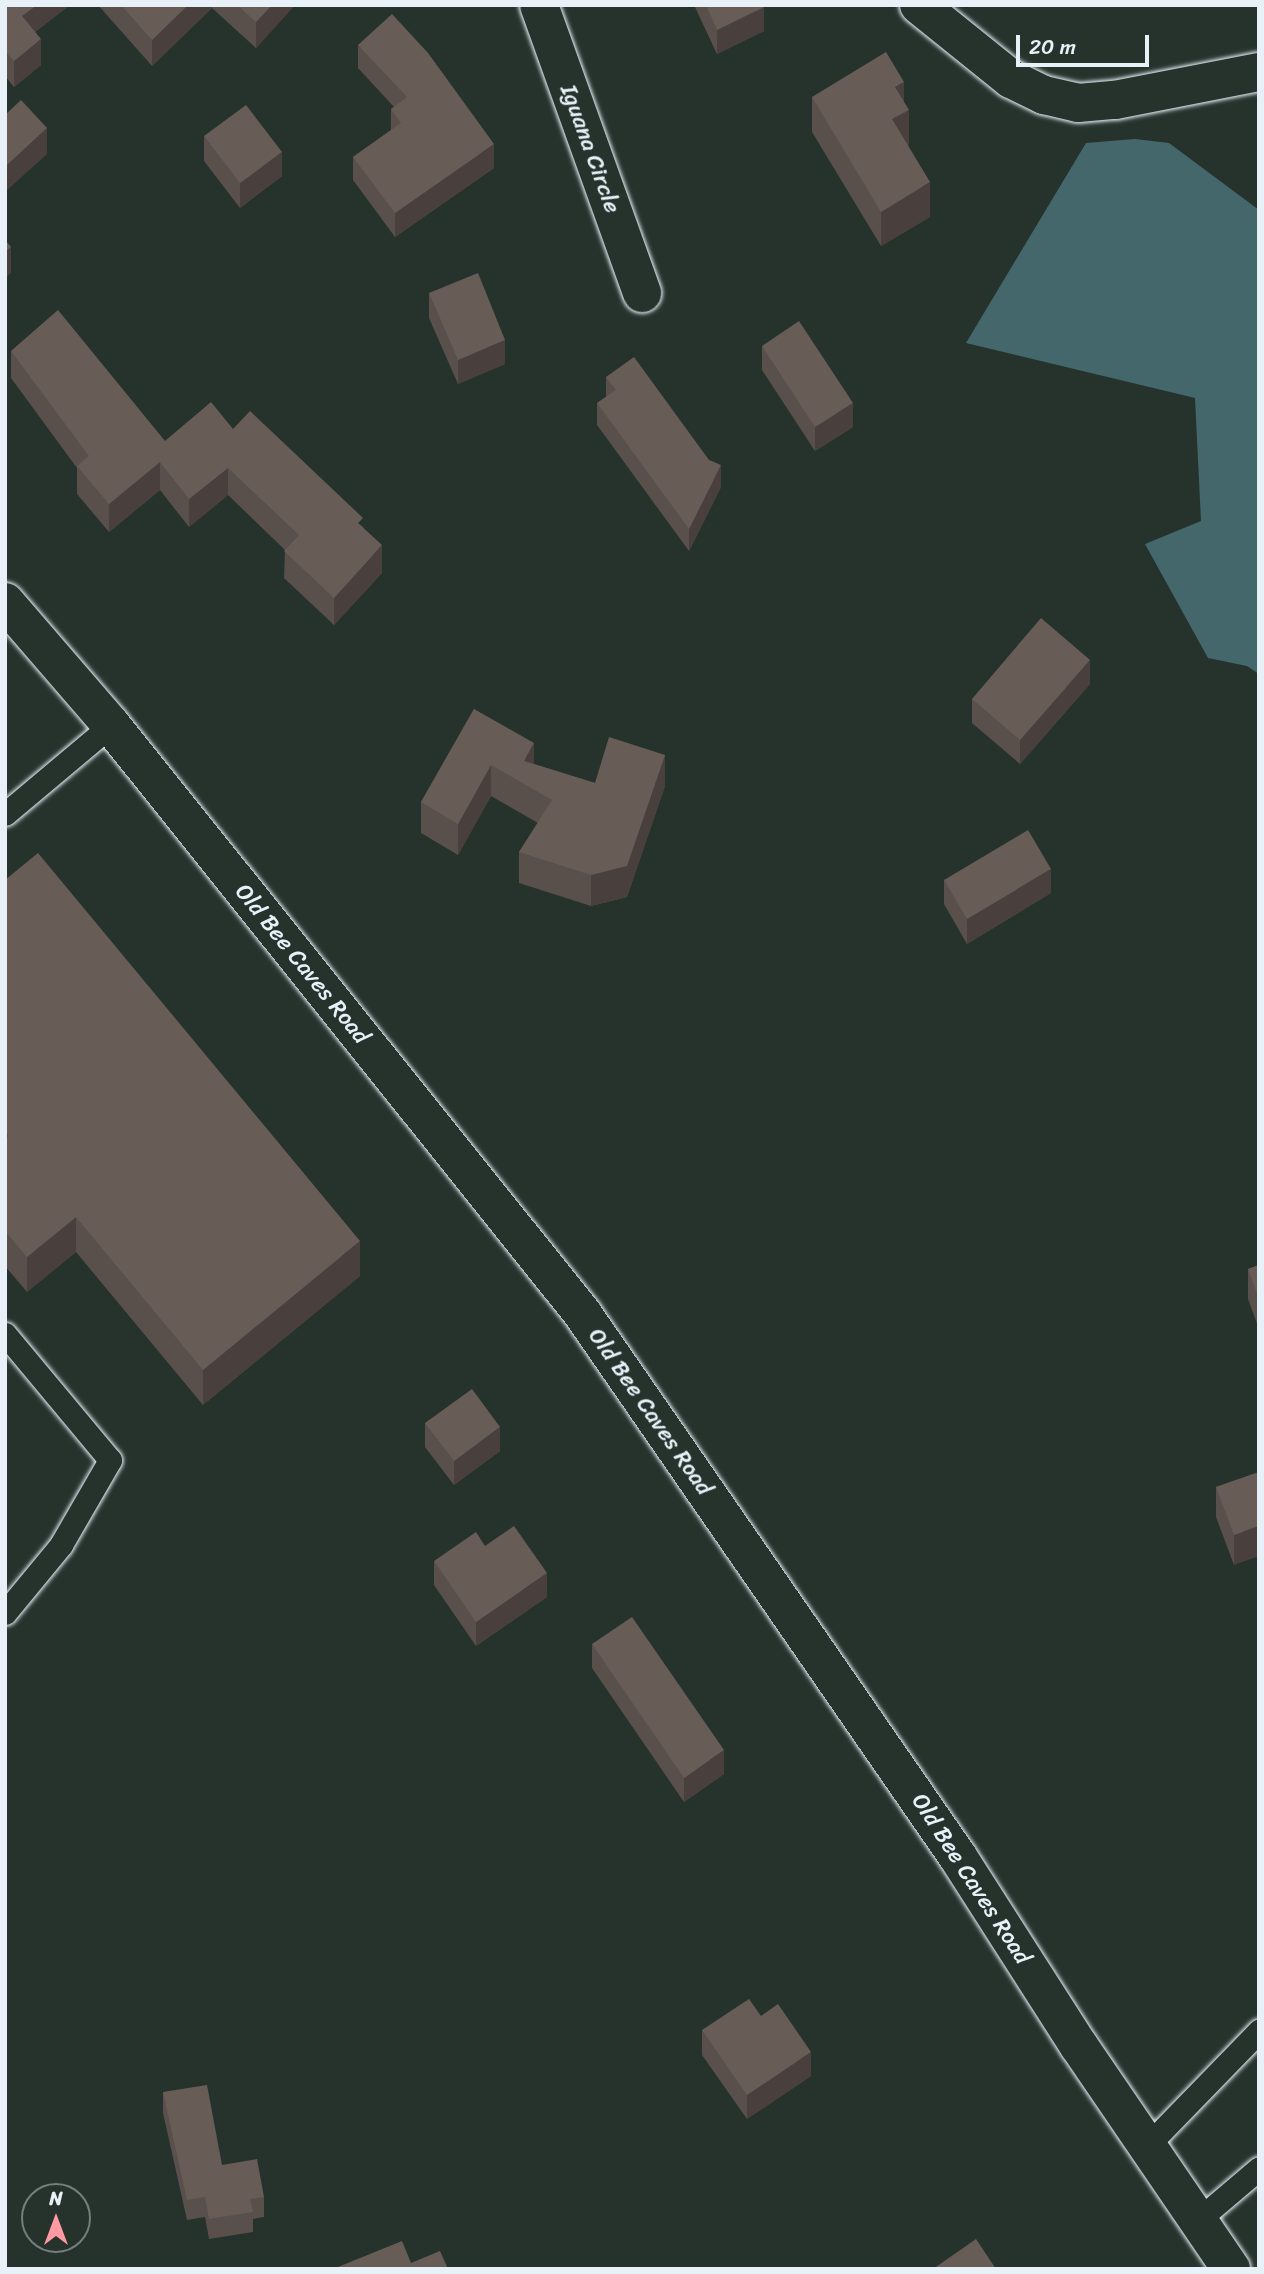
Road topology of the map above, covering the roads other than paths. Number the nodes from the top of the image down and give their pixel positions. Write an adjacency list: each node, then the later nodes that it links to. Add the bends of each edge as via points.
1 (539, 5): 4 (street, Iguana Circle)
2 (919, 5): 3 (street, via 1011,79 1078,103)
3 (1259, 72)
4 (642, 293)
5 (5, 602): 6 (street, Old Bee Caves Road)
6 (111, 725): 7 (lane); 11 (street, Old Bee Caves Road, via 582,1313 958,1857)
7 (5, 814)
8 (5, 1334): 9 (lane, via 110,1460 61,1545)
9 (5, 1613)
10 (1259, 2031): 11 (lane)
11 (1147, 2146): 13 (street, Old Bee Caves Road)
12 (1259, 2168): 13 (lane)
13 (1198, 2220): 14 (street, Old Bee Caves Road)
14 (1231, 2269)

